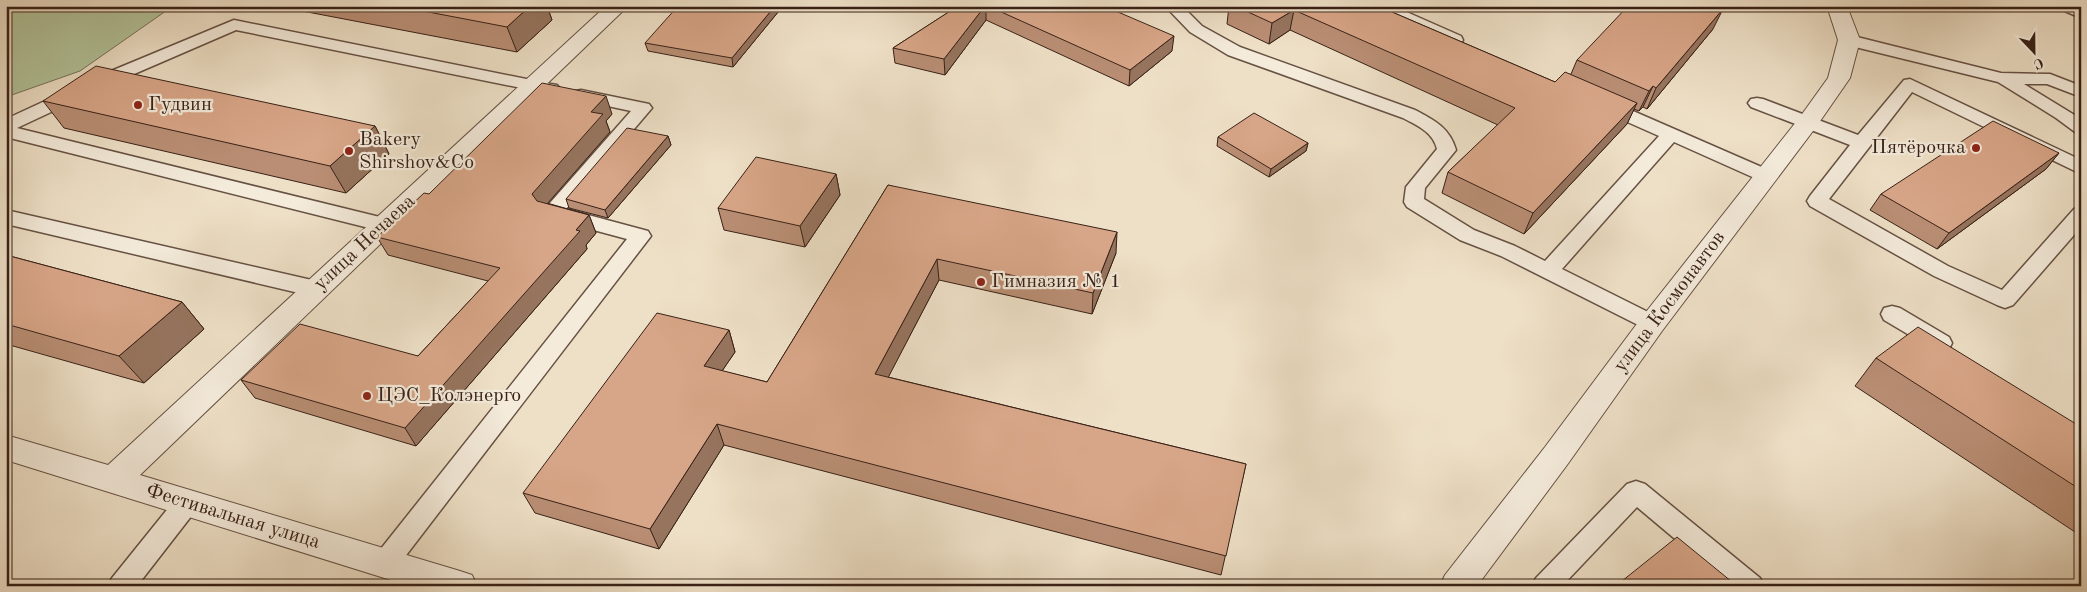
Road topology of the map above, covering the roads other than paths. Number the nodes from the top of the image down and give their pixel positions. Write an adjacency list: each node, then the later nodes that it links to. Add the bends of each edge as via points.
1 (618, 6): 10 (street, улица Нечаева)
2 (1173, 6): 25 (lane, via 1196,29 1234,51 1409,114 1431,126 1445,138 1447,150 1416,187 1414,202 1467,235)
3 (1379, 6): 8 (lane)
4 (1837, 6): 7 (street)
5 (2066, 6): 6 (lane)
6 (2081, 13)
7 (1849, 40): 9 (lane); 14 (street, улица Космонавтов, via 1838,78)
8 (1468, 45)
9 (2001, 78): 11 (lane, via 2050,79); 16 (lane)
10 (533, 86): 15 (lane, via 234,26); 24 (street, улица Нечаева); 33 (lane, via 643,108 552,212 641,236)
11 (2081, 92)
12 (1593, 100): 18 (lane)
13 (1757, 102): 14 (lane)
14 (1808, 122): 19 (lane); 21 (street, улица Космонавтов)
15 (6, 126)
16 (2081, 128)
17 (6, 131): 24 (lane)
18 (1671, 134): 21 (lane); 25 (lane)
19 (1862, 143): 20 (lane, via 1910,84); 22 (lane, via 1817,201 1941,271 2004,300)
20 (2081, 168)
21 (1766, 176): 28 (street, улица Космонавтов)
22 (2081, 214)
23 (6, 217): 26 (lane)
24 (385, 225): 26 (street, улица Нечаева)
25 (1548, 271): 28 (lane)
26 (316, 289): 31 (street, улица Нечаева)
27 (1892, 314): 29 (lane)
28 (1652, 324): 36 (street, улица Космонавтов)
29 (1960, 355)
30 (6, 447): 31 (street, Фестивальная улица)
31 (112, 480): 32 (street, Фестивальная улица)
32 (187, 503): 33 (street, Фестивальная улица); 34 (lane)
33 (385, 563): 35 (street, Фестивальная улица)
34 (120, 586)
35 (460, 586)
36 (1457, 586)
37 (1545, 586): 38 (lane, via 1636,491)
38 (1751, 586)

